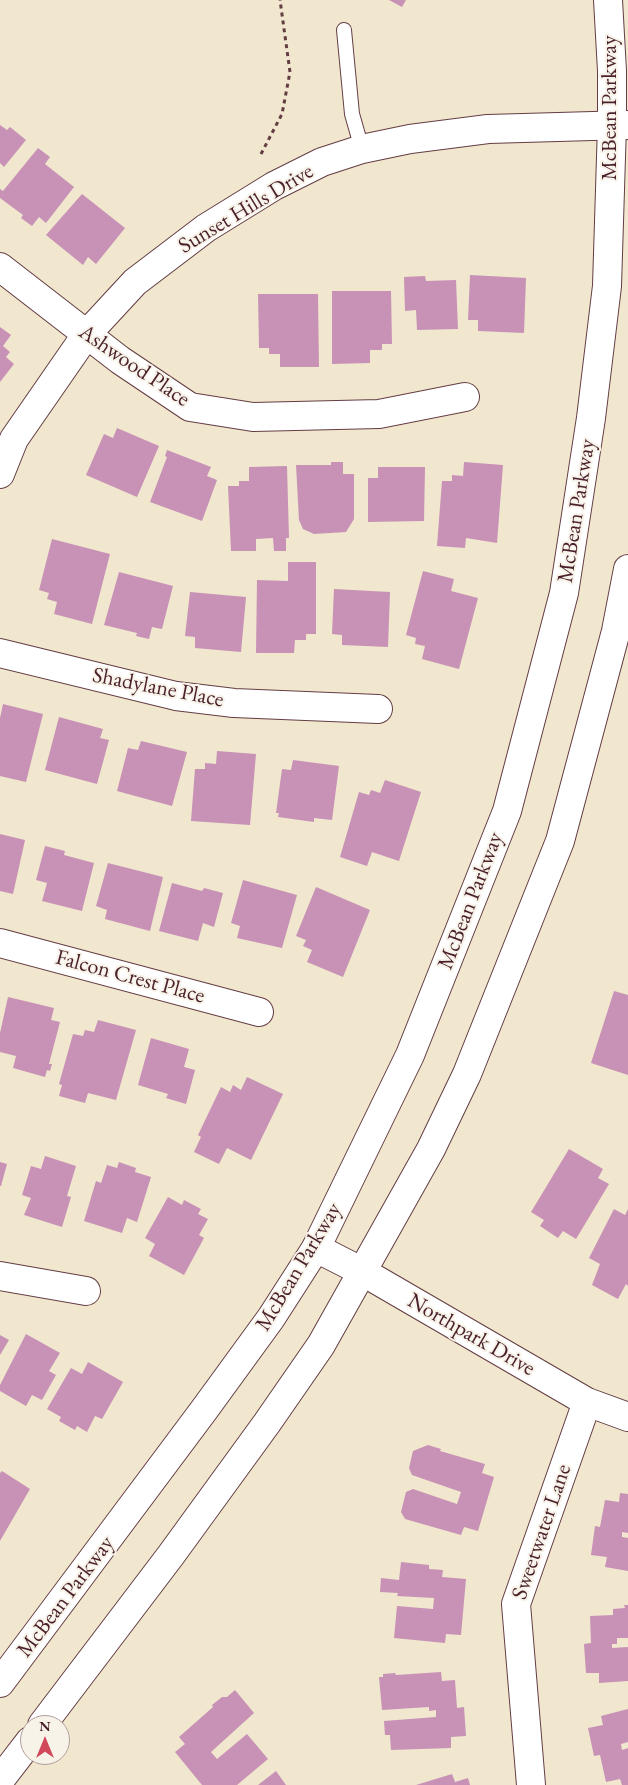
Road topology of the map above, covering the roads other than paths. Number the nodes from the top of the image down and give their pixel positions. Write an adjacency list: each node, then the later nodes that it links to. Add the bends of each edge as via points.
1 (608, 0): 3 (main road, McBean Parkway, via 612,71)
2 (344, 30): 4 (lane, via 352,114)
3 (620, 125): 4 (main road, Sunset Hills Drive, via 488,129 410,139); 14 (main road, McBean Parkway, via 592,418 564,593 503,819 410,1056)
4 (362, 150): 6 (main road, Sunset Hills Drive, via 322,162 274,186 206,228 135,282)
5 (0, 267): 6 (main road, Ashwood Place)
6 (86, 335): 7 (main road, Ashwood Place, via 190,407 253,417 379,414); 8 (main road, Sunset Hills Drive, via 14,439)
7 (465, 396)
8 (0, 474)
9 (628, 569): 15 (main road, via 616,631 560,841 467,1074)
10 (0, 653): 11 (main road, Shadylane Place, via 176,696 234,703)
11 (378, 709)
12 (0, 943): 13 (main road, Falcon Crest Place)
13 (259, 1012)
14 (316, 1248): 15 (main road, Northpark Drive); 20 (main road, McBean Parkway, via 271,1318)
15 (363, 1272): 18 (main road, Northpark Drive); 21 (main road, via 321,1345 267,1424)
16 (0, 1276): 17 (main road)
17 (86, 1291)
18 (587, 1402): 19 (main road, Northpark Drive); 24 (main road, Sweetwater Lane, via 516,1604)
19 (628, 1418)
20 (0, 1683)
21 (49, 1715)
22 (20, 1754): 23 (main road)
23 (0, 1780)
24 (531, 1785)

